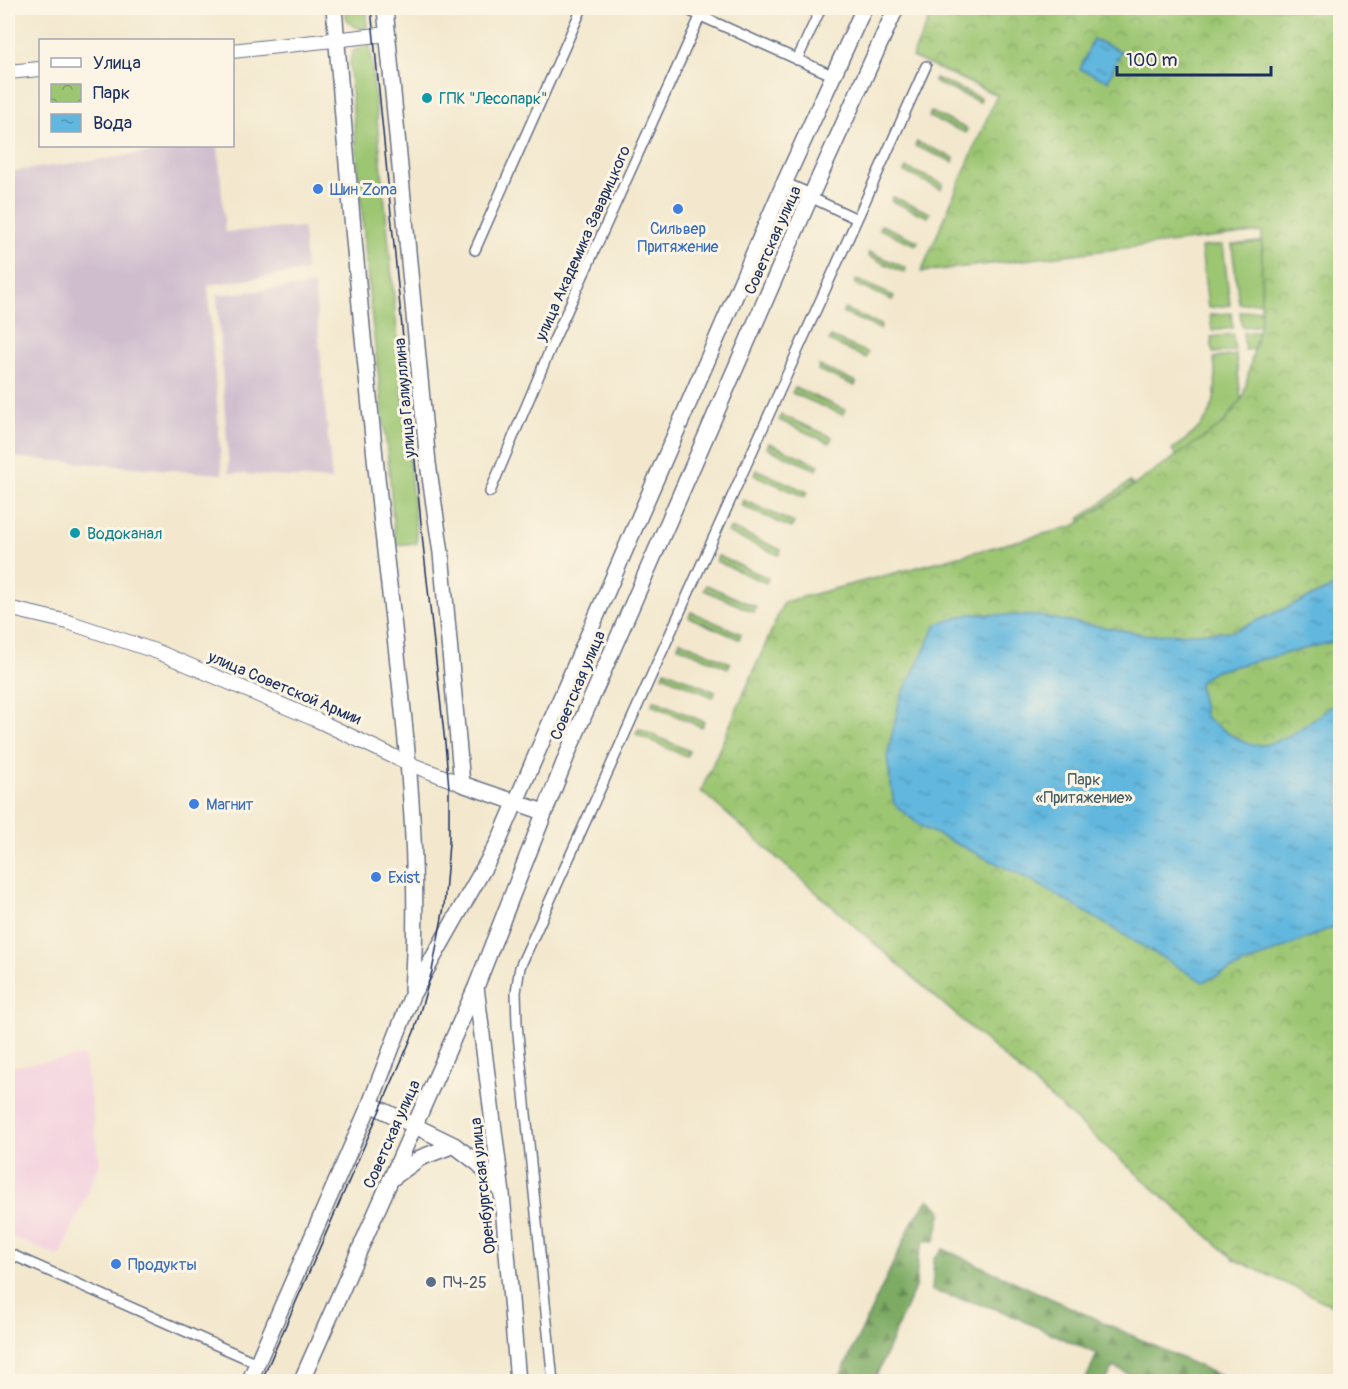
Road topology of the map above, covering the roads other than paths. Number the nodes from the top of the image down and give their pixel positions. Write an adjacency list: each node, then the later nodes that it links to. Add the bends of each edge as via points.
1 (334, 8): 10 (main road, улица Галиуллина)
2 (385, 8): 9 (main road, улица Галиуллина)
3 (582, 8): 20 (street)
4 (683, 8): 8 (street)
5 (821, 8): 12 (street)
6 (864, 8): 16 (main road, Советская улица)
7 (896, 8): 18 (main road, Советская улица)
8 (702, 11): 12 (street); 21 (street, улица Академика Заварицкого)
9 (388, 34): 10 (main road); 24 (main road, улица Галиуллина)
10 (337, 39): 11 (main road); 23 (main road, улица Галиуллина)
11 (234, 51)
12 (797, 60): 16 (street)
13 (926, 66): 19 (street)
14 (39, 69): 15 (main road)
15 (8, 72)
16 (834, 76): 17 (main road, Советская улица)
17 (783, 185): 18 (main road); 25 (main road, Советская улица)
18 (810, 197): 19 (street); 26 (main road, Советская улица)
19 (856, 219): 39 (street, via 520,967 517,1024)
20 (476, 250)
21 (490, 492)
22 (8, 608): 23 (main road, улица Советской Армии, via 68,622 158,652)
23 (407, 762): 24 (main road, улица Советской Армии); 28 (main road, Советская улица, via 415,863)
24 (462, 784): 25 (main road, улица Советской Армии)
25 (515, 801): 26 (main road, улица Советской Армии); 28 (main road, Советская улица, via 498,843)
26 (544, 812): 27 (main road, Советская улица)
27 (476, 987): 30 (main road, Советская улица); 33 (main road, Оренбургская улица)
28 (412, 994): 29 (main road, Советская улица)
29 (370, 1104): 30 (main road); 35 (main road, Советская улица)
30 (414, 1126): 31 (main road); 32 (main road, Советская улица)
31 (454, 1145): 32 (main road, via 420,1158); 33 (main road, via 479,1164)
32 (390, 1179): 37 (main road, Советская улица)
33 (502, 1194): 38 (main road, Оренбургская улица)
34 (8, 1253): 35 (street)
35 (257, 1363): 36 (main road, Советская улица)
36 (249, 1382)
37 (302, 1382)
38 (518, 1382)
39 (553, 1382)

